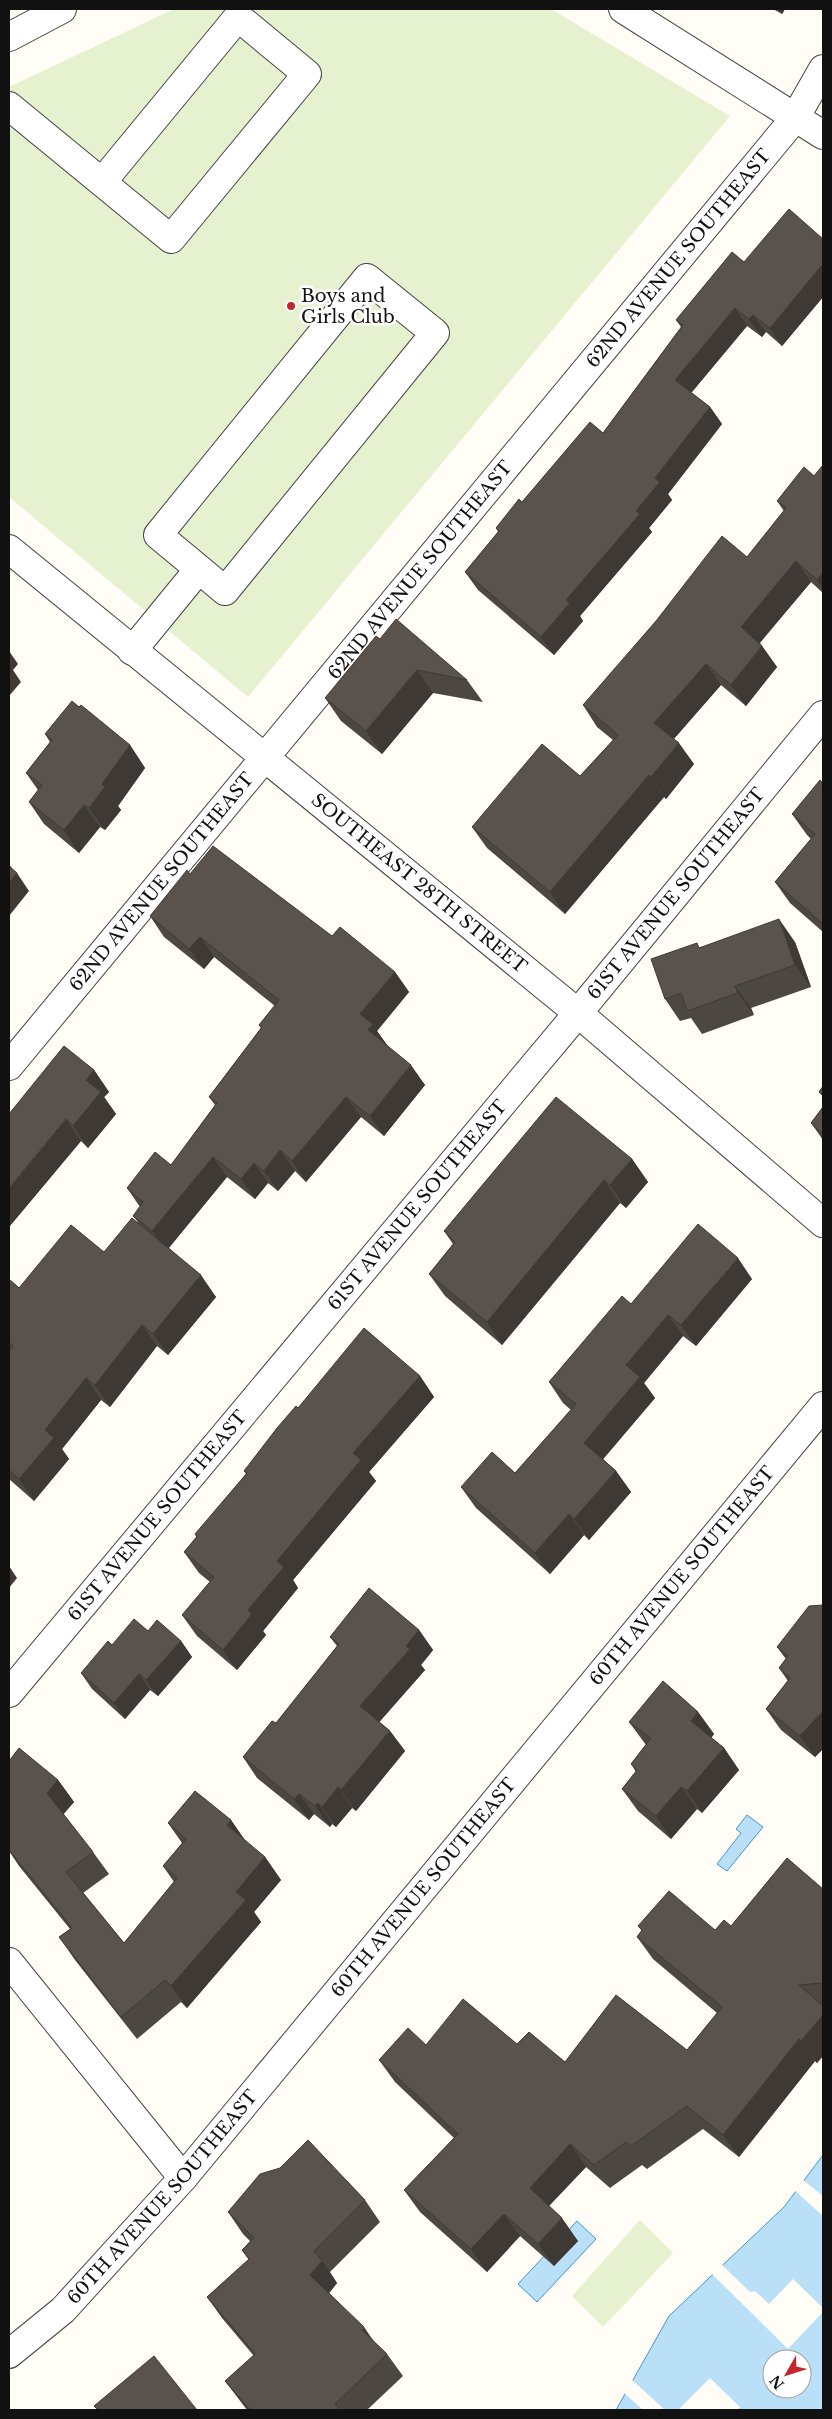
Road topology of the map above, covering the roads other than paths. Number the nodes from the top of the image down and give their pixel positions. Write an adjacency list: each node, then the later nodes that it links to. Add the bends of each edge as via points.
1 (62, 9): 3 (street)
2 (623, 9): 6 (street)
3 (9, 37)
4 (823, 69): 6 (street, 62ND AVENUE SOUTHEAST)
5 (9, 106): 8 (street)
6 (795, 118): 7 (street); 13 (street, 62ND AVENUE SOUTHEAST)
7 (823, 135)
8 (102, 182): 8 (street, via 171,239 307,74 238,17)
9 (9, 549): 11 (street, SOUTHEAST 28TH STREET)
10 (199, 569): 10 (street, via 226,591 435,333 367,278 158,535); 11 (street)
11 (132, 651): 13 (street, SOUTHEAST 28TH STREET)
12 (823, 715): 14 (street, 61ST AVENUE SOUTHEAST)
13 (263, 758): 14 (street, SOUTHEAST 28TH STREET); 15 (street, 62ND AVENUE SOUTHEAST)
14 (578, 1013): 16 (street, SOUTHEAST 28TH STREET); 18 (street, 61ST AVENUE SOUTHEAST)
15 (9, 1066)
16 (823, 1223)
17 (823, 1406): 20 (street, 60TH AVENUE SOUTHEAST)
18 (9, 1693)
19 (9, 1962): 20 (street)
20 (184, 2178): 21 (street, 60TH AVENUE SOUTHEAST, via 63,2310)
21 (9, 2354)

